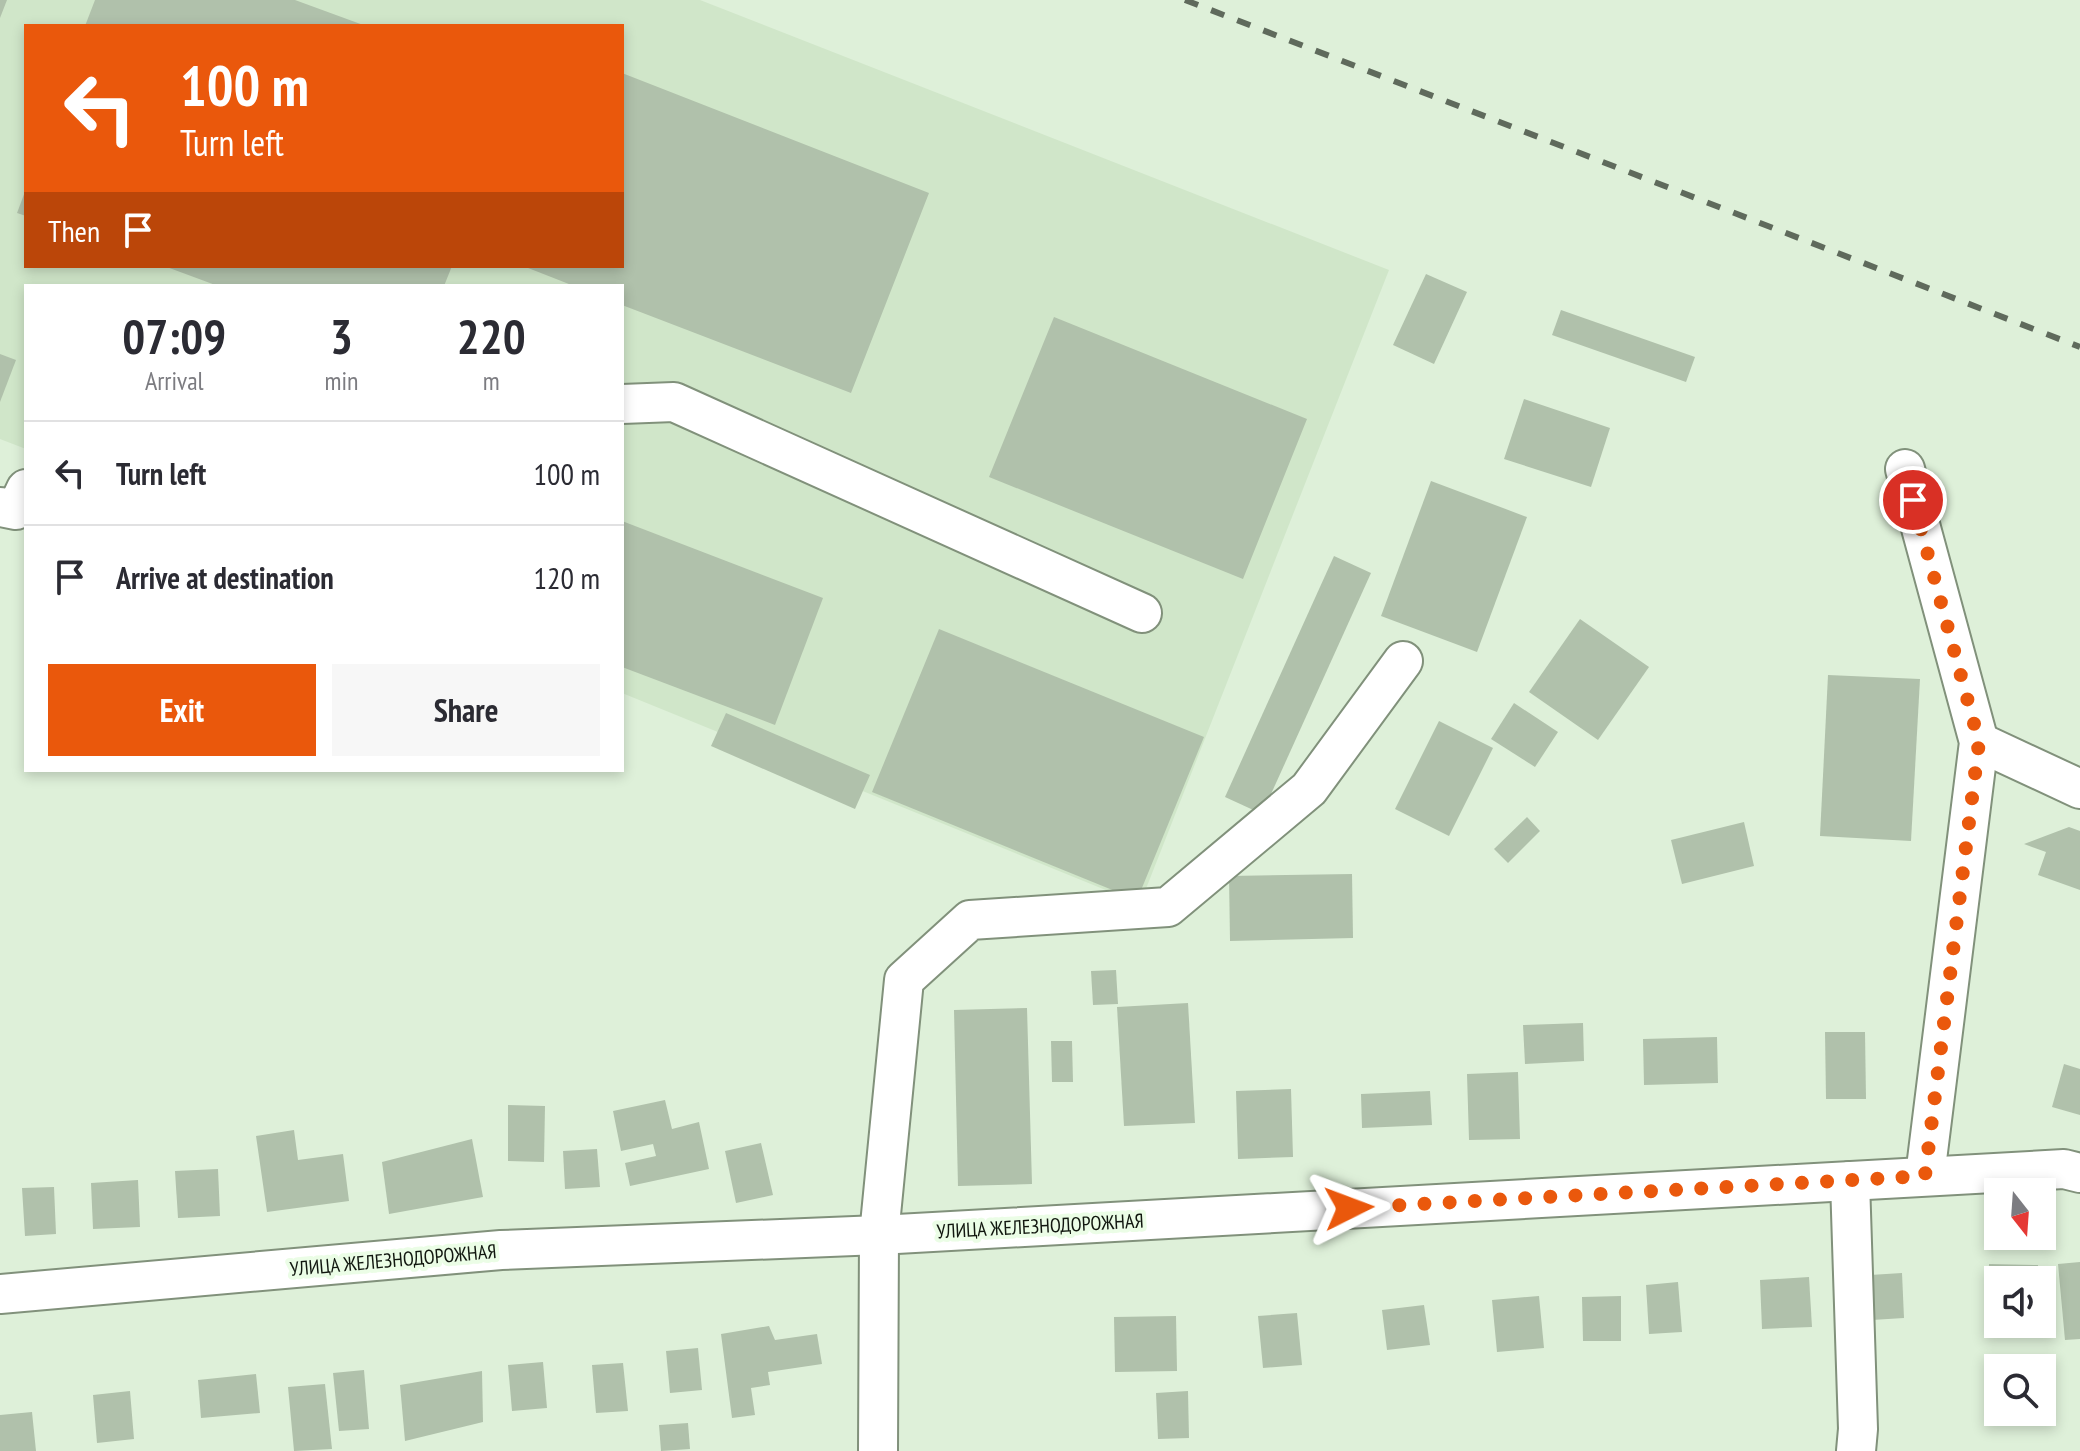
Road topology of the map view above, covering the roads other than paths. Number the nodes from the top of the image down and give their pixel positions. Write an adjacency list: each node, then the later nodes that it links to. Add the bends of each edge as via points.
1 (624, 404): 5 (street, via 674,402)
2 (1905, 469): 7 (street)
3 (24, 493): 4 (street, via 16,510)
4 (0, 507)
5 (1142, 613)
6 (1403, 661): 12 (street, via 1309,789 1168,907 970,920 904,980)
7 (1979, 742): 8 (street); 10 (street)
8 (2080, 789)
9 (2080, 1173): 10 (street, УЛИЦА ЖЕЛЕЗНОДОРОЖНАЯ, via 2064,1169)
10 (1925, 1176): 11 (street, УЛИЦА ЖЕЛЕЗНОДОРОЖНАЯ)
11 (1850, 1181): 12 (street, УЛИЦА ЖЕЛЕЗНОДОРОЖНАЯ); 15 (street)
12 (879, 1235): 13 (street, УЛИЦА ЖЕЛЕЗНОДОРОЖНАЯ, via 501,1250); 14 (street)
13 (0, 1294)
14 (878, 1451)
15 (1856, 1451)

